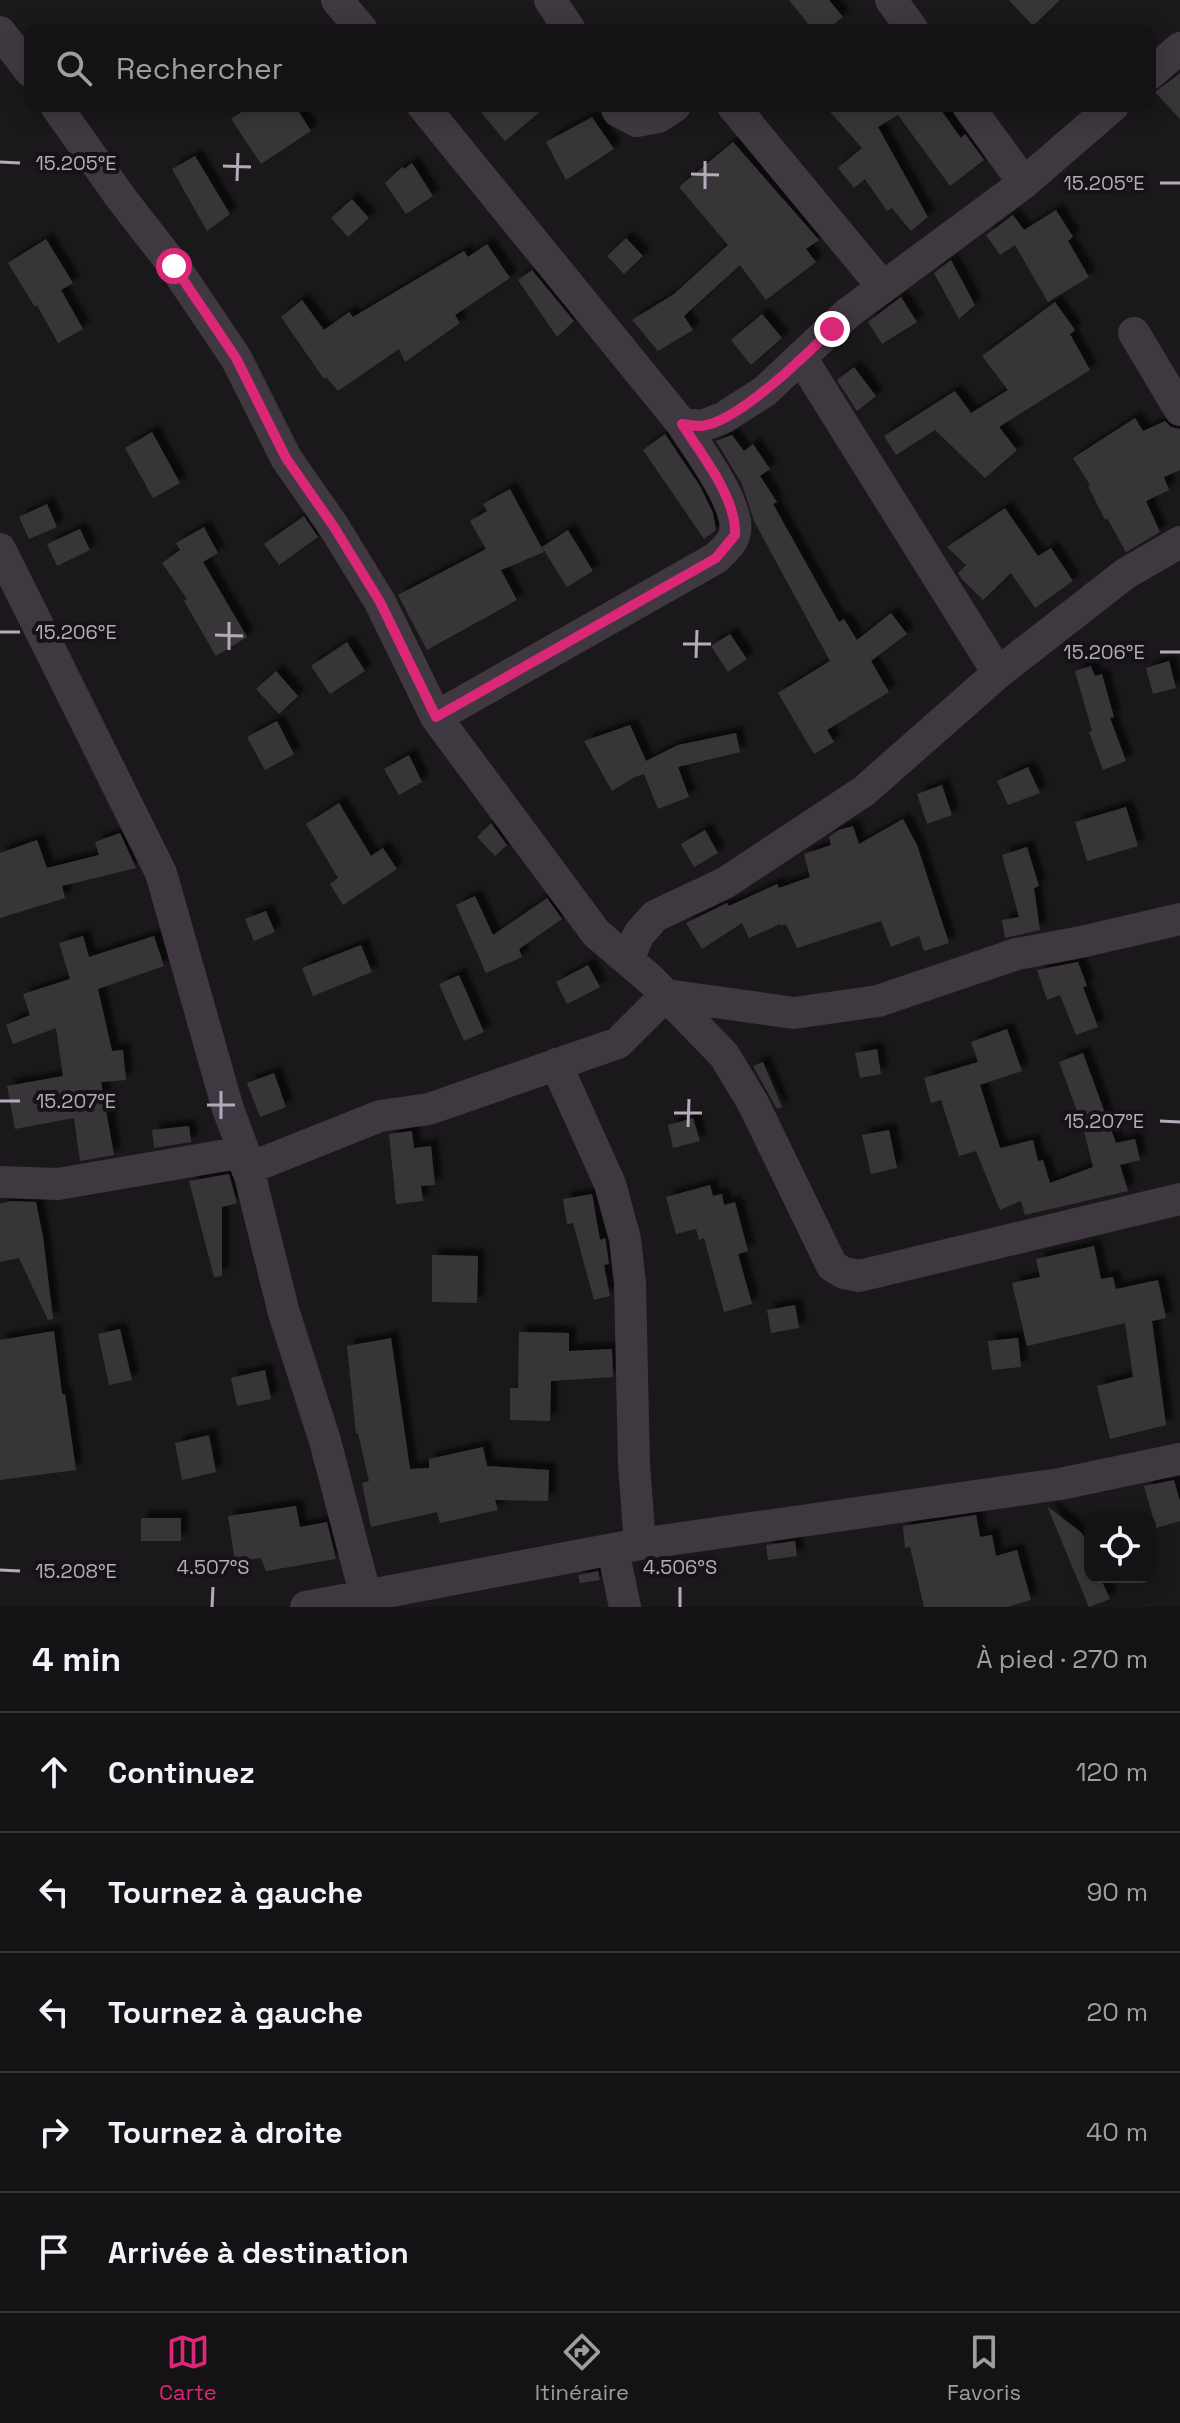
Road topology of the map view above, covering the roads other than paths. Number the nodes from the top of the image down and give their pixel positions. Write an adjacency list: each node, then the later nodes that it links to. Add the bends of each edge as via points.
1 (337, 0): 4 (street)
2 (550, 0): 5 (street)
3 (891, 0): 6 (street)
4 (357, 24)
5 (566, 24)
6 (909, 24)
7 (0, 32): 9 (street)
8 (1180, 48): 10 (street)
9 (24, 63)
10 (1156, 69)
11 (60, 112): 27 (street, via 236,358 286,458 386,612)
12 (428, 112): 23 (street)
13 (620, 112): 14 (street, via 637,121)
14 (666, 112)
15 (738, 112): 19 (street)
16 (972, 112): 18 (street)
17 (1106, 112): 18 (street)
18 (1024, 183): 19 (street)
19 (882, 286): 21 (street)
20 (1134, 333): 22 (street)
21 (802, 359): 23 (street, via 723,418 702,426); 26 (street)
22 (1180, 410)
23 (682, 424): 27 (street, via 731,507 735,535 730,544 716,558)
24 (1180, 542): 26 (street, via 1125,574)
25 (0, 549): 32 (street, via 161,873)
26 (998, 673): 29 (street, via 864,791 725,883 655,916)
27 (436, 717): 29 (street, via 596,933)
28 (1180, 919): 30 (street, via 1017,954 878,1001 794,1013)
29 (628, 959): 30 (street)
30 (666, 995): 31 (street, via 618,1043); 34 (street, via 724,1055 832,1266 844,1273 859,1276)
31 (556, 1064): 32 (street, via 429,1109 380,1116); 36 (street, via 610,1184 625,1239 634,1451)
32 (245, 1160): 33 (street, via 58,1184); 37 (street)
33 (0, 1182)
34 (1180, 1199)
35 (1180, 1459): 36 (street, via 1060,1484)
36 (627, 1547): 37 (street); 39 (street)
37 (366, 1597): 38 (street)
38 (306, 1607)
39 (625, 1607)

